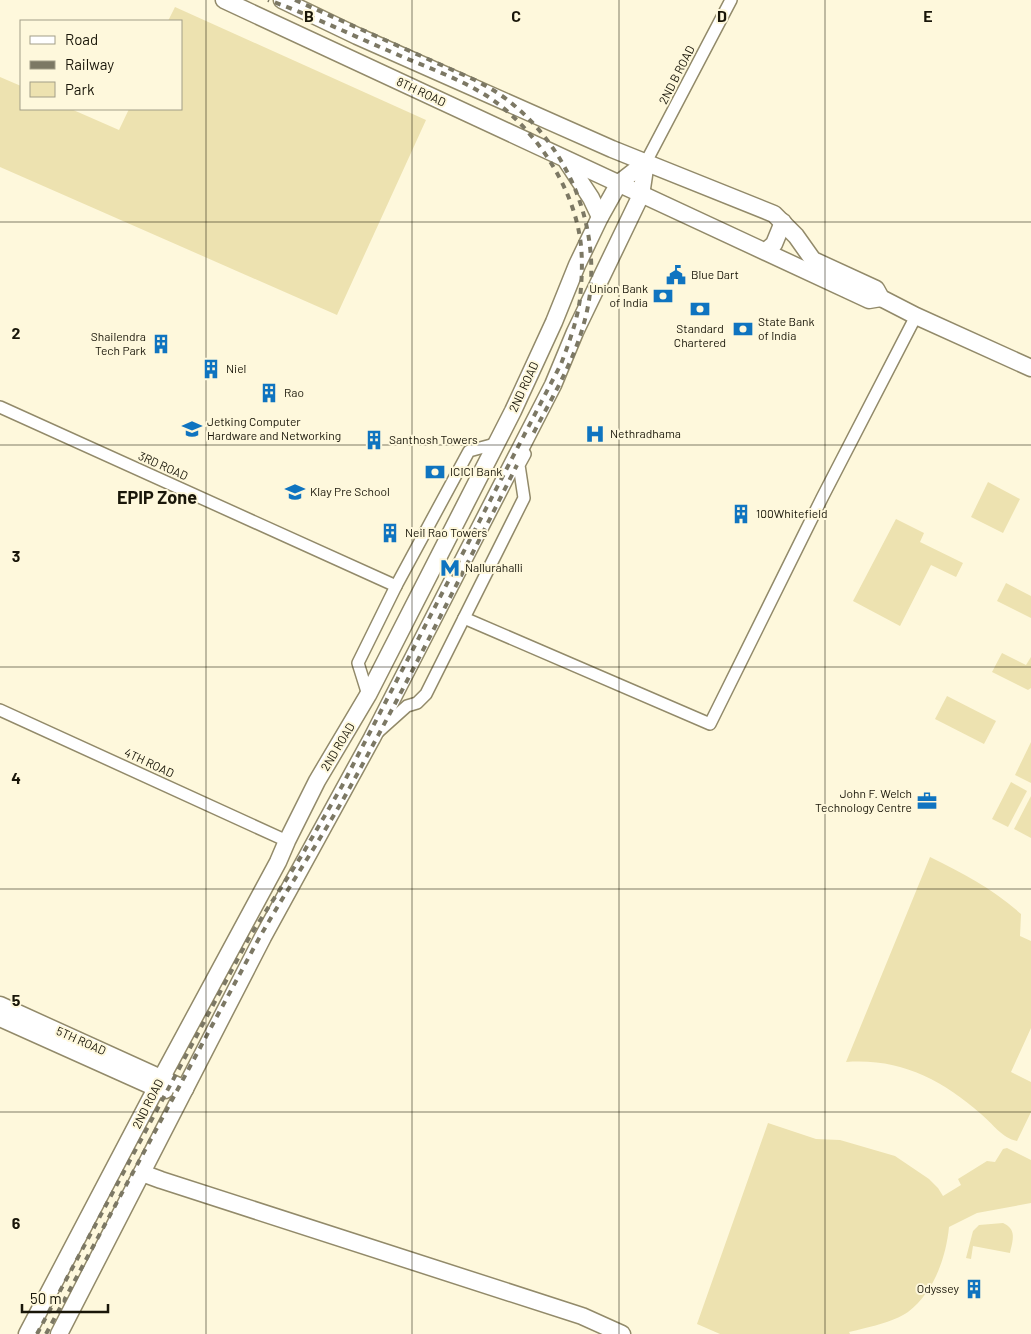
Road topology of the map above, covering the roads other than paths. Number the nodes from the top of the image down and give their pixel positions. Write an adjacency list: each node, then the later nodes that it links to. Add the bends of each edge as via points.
1 (224, 0): 5 (main road, 8TH ROAD)
2 (282, 0): 4 (main road, 8TH ROAD)
3 (731, 0): 7 (street, 2ND B ROAD)
4 (501, 100): 5 (main road); 7 (main road, 8TH ROAD)
5 (490, 124): 6 (main road, 8TH ROAD)
6 (566, 160): 8 (main road, 8TH ROAD); 10 (main road)
7 (646, 162): 8 (main road, 2ND ROAD); 9 (main road, 2ND ROAD); 11 (main road, 8TH ROAD, via 774,214)
8 (619, 183): 9 (main road, 8TH ROAD); 10 (main road, 2ND ROAD)
9 (641, 195): 13 (main road, 8TH ROAD); 18 (main road, 2ND ROAD)
10 (600, 217): 17 (main road, 2ND ROAD)
11 (783, 222): 12 (main road, 8TH ROAD); 13 (main road, via 777,238)
12 (803, 248): 14 (main road); 15 (main road, 8TH ROAD, via 813,260 876,289)
13 (766, 251): 14 (main road, 8TH ROAD)
14 (792, 264): 15 (main road, 8TH ROAD, via 869,300)
15 (881, 298): 16 (main road)
16 (916, 316): 19 (main road); 24 (street, via 710,724)
17 (550, 333): 18 (main road); 22 (main road, 2ND ROAD)
18 (570, 344): 20 (main road, 2ND ROAD)
19 (1031, 368)
20 (552, 384): 24 (street, via 552,403 519,465 524,498); 27 (main road, 2ND ROAD)
21 (0, 407): 23 (street, 3RD ROAD)
22 (495, 444): 23 (street, via 469,451); 25 (main road, 2ND ROAD)
23 (396, 586): 25 (street, via 358,663)
24 (464, 618): 27 (street, via 426,694 417,703 407,706)
25 (368, 695): 28 (main road, 2ND ROAD)
26 (0, 710): 28 (street, 4TH ROAD)
27 (372, 738): 32 (main road, 2ND ROAD, via 267,929)
28 (286, 841): 31 (main road, 2ND ROAD, via 278,862)
29 (0, 1005): 31 (main road, 5TH ROAD)
30 (0, 1018): 31 (main road, 5TH ROAD)
31 (159, 1083): 32 (main road); 34 (main road, 2ND ROAD)
32 (185, 1091): 33 (main road, 2ND ROAD)
33 (142, 1173): 35 (main road, 2ND ROAD); 36 (main road, via 582,1316)
34 (27, 1334)
35 (59, 1334)
36 (622, 1334)

